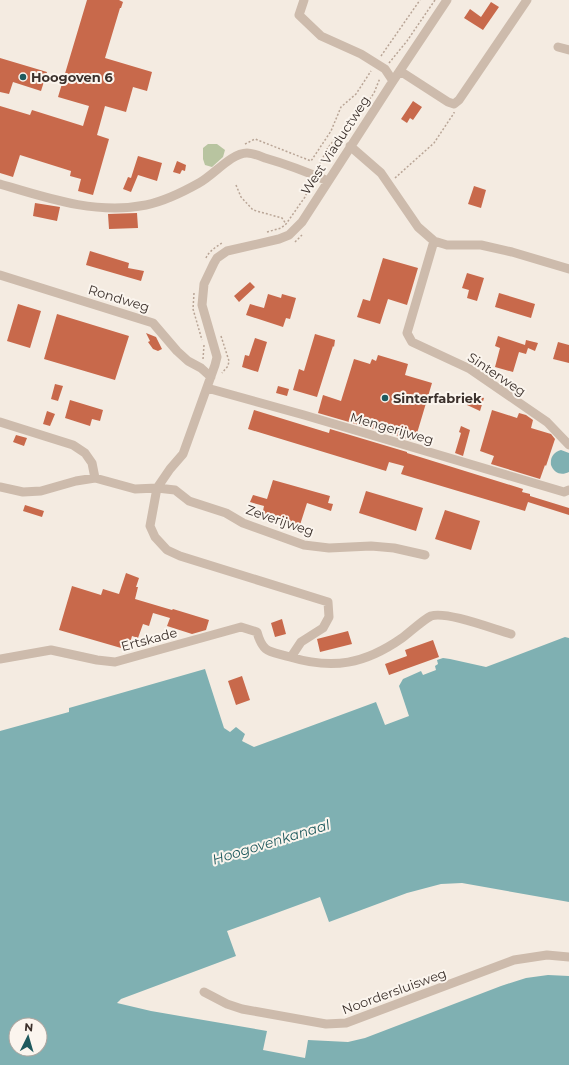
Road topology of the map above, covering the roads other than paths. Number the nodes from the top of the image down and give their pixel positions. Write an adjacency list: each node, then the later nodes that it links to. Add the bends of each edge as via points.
1 (304, 0): 7 (street, via 299,15 314,30 328,40 361,54 385,69)
2 (447, 0): 6 (street, West Viaductweg)
3 (527, 0): 6 (street, via 454,104)
4 (558, 47): 5 (street)
5 (569, 50)
6 (400, 71): 7 (street, West Viaductweg)
7 (393, 81): 8 (street, West Viaductweg)
8 (350, 146): 9 (street, West Viaductweg); 11 (street, via 381,173 418,227)
9 (328, 181): 10 (street, via 286,164 247,153 236,155 208,179 174,196 145,205 110,208 69,204); 14 (street, West Viaductweg, via 302,222 289,235 226,251 209,262 202,305 217,356)
10 (0, 184)
11 (434, 240): 12 (street, via 447,244 481,245); 17 (street, Sinterweg, via 407,332 412,342 470,369 547,422)
12 (569, 269)
13 (0, 275): 14 (street, Rondweg, via 153,323 177,351)
14 (211, 377): 15 (street)
15 (207, 388): 20 (street, via 183,454); 21 (street, Mengerijweg, via 564,492)
16 (0, 422): 18 (street, via 73,445 85,453 92,463)
17 (569, 445)
18 (95, 478): 19 (street, via 41,491 23,492); 20 (street, Zeverijweg, via 135,489)
19 (0, 487)
20 (157, 488): 22 (street, Zeverijweg, via 175,490 189,501 226,513 243,523 304,545 329,548 371,546); 24 (street, via 150,526 155,537 167,550 328,602 329,617 323,628 301,642)
21 (569, 490)
22 (425, 555)
23 (511, 634): 24 (street, Ertskade, via 446,615 431,616 377,653 347,663 307,662)
24 (291, 657): 25 (street, Ertskade, via 266,650 257,632 242,628 115,662 51,650)
25 (0, 659)
26 (569, 957): 27 (street, Noordersluisweg, via 547,955 514,960 346,1023 326,1024 242,1009)
27 (204, 992)

